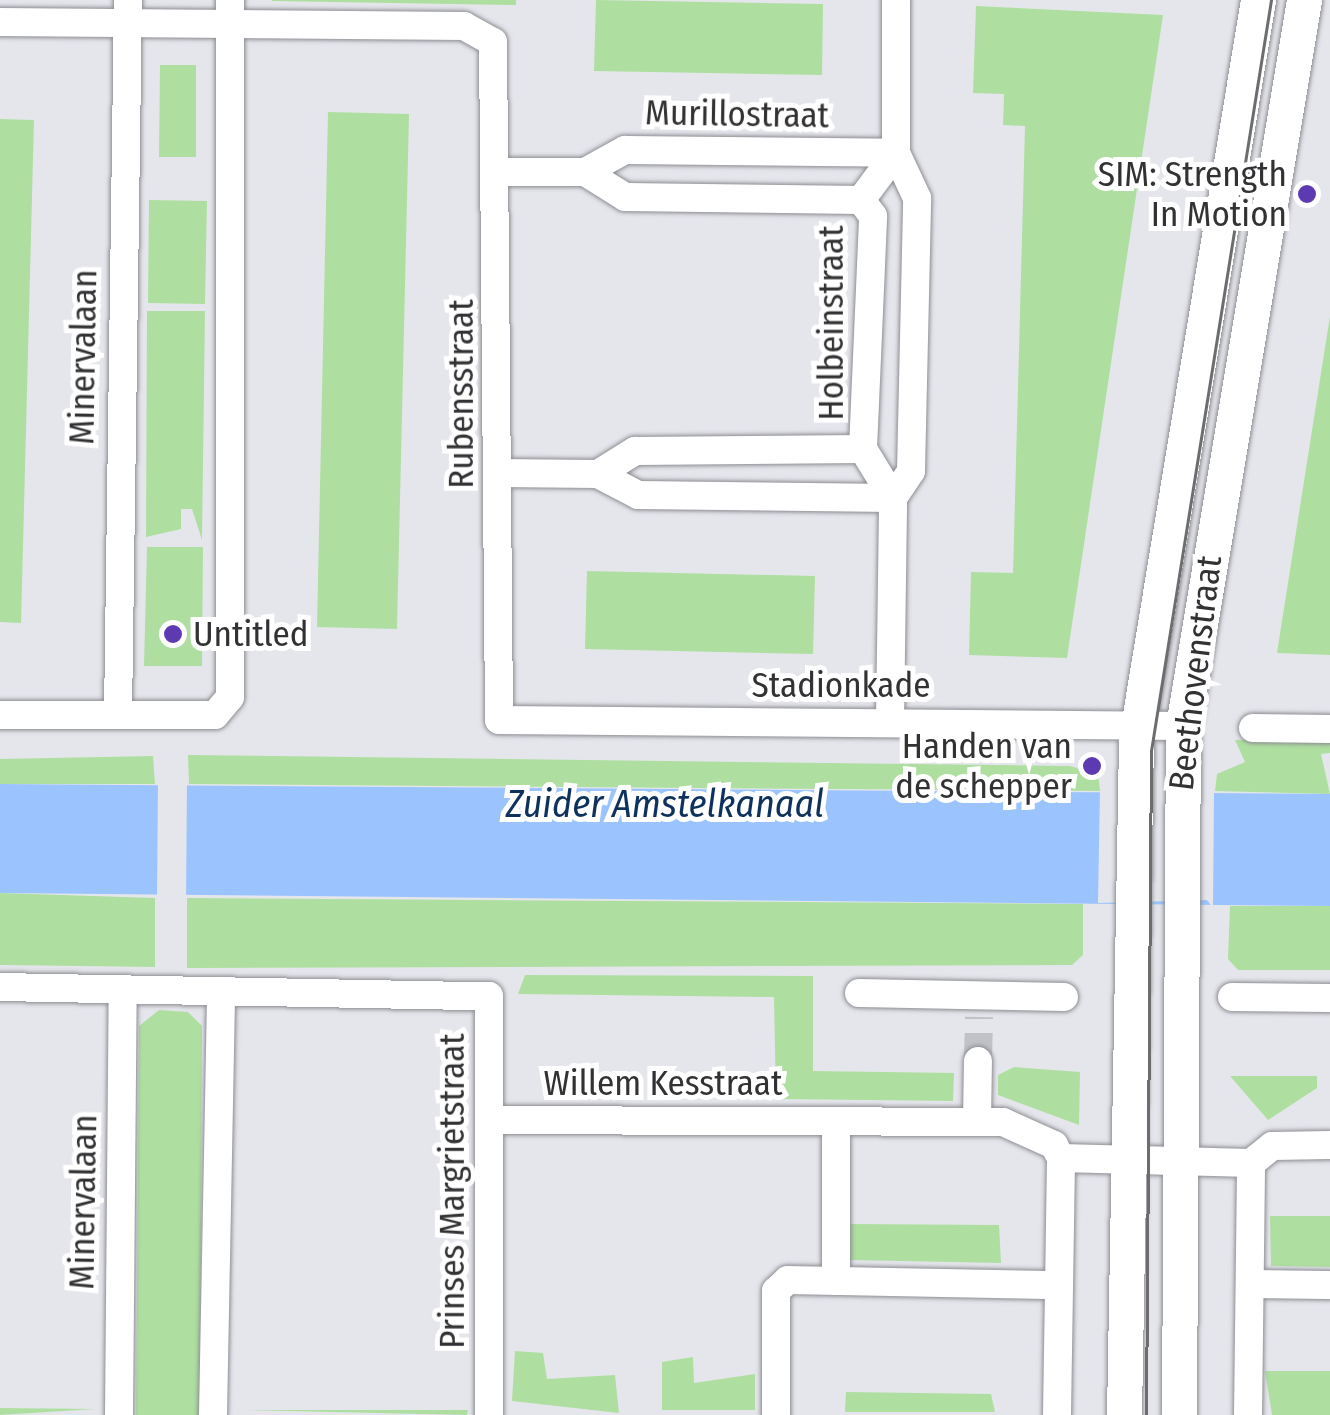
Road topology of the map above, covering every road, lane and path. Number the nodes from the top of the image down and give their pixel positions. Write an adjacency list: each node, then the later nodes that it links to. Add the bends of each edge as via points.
1 (896, 0): 7 (street)
2 (1258, 0): 19 (main road, Beethovenstraat)
3 (1304, 0): 20 (main road, Beethovenstraat)
4 (128, 11): 5 (street); 6 (street); 16 (street, Minervalaan)
5 (230, 12): 8 (street, Rubensstraat, via 472,27 493,42 498,67); 16 (street, via 230,698 215,715)
6 (0, 22)
7 (896, 154): 9 (street, Murillostraat, via 625,150); 10 (street, Holbeinstraat); 14 (street, via 917,198 911,471)
8 (498, 172): 9 (street, Murillostraat); 12 (street, Rubensstraat)
9 (585, 172): 10 (street, via 625,197)
10 (861, 200): 11 (street, Holbeinstraat, via 873,216)
11 (863, 448): 13 (street, via 635,452); 14 (street, Holbeinstraat)
12 (498, 473): 13 (street); 17 (street, Rubensstraat)
13 (598, 474): 14 (street, via 638,495)
14 (893, 498): 18 (street)
15 (0, 715): 16 (street)
16 (118, 715)
17 (499, 720): 18 (street, Stadionkade)
18 (890, 722): 19 (street, Stadionkade)
19 (1138, 723): 20 (street, Stadionkade); 36 (main road, Beethovenstraat)
20 (1182, 726): 37 (main road, Beethovenstraat)
21 (1253, 728): 22 (street)
22 (1330, 729)
23 (0, 987): 24 (street)
24 (123, 990): 25 (street); 43 (street, Minervalaan)
25 (221, 991): 31 (street, Prinses Margrietstraat, via 489,996); 44 (street)
26 (858, 993): 27 (street, via 979,1006)
27 (1064, 997)
28 (1232, 997): 29 (street)
29 (1330, 998)
30 (978, 1061): 33 (street)
31 (490, 1120): 32 (street, Willem Kesstraat); 45 (street, Prinses Margrietstraat)
32 (836, 1121): 33 (street, Willem Kesstraat); 39 (street)
33 (976, 1122): 35 (street, Willem Kesstraat, via 1034,1133)
34 (1330, 1145): 38 (street, via 1272,1146)
35 (1061, 1158): 36 (street); 41 (street)
36 (1128, 1162): 37 (street); 48 (main road, Beethovenstraat)
37 (1182, 1162): 38 (street); 49 (main road, Beethovenstraat)
38 (1251, 1163): 40 (street)
39 (836, 1281): 41 (street); 46 (street, via 788,1280 776,1292)
40 (1250, 1284): 42 (street); 50 (street)
41 (1059, 1285): 47 (street)
42 (1330, 1285)
43 (119, 1415)
44 (213, 1415)
45 (489, 1415)
46 (776, 1415)
47 (1057, 1415)
48 (1124, 1415)
49 (1179, 1415)
50 (1248, 1415)

